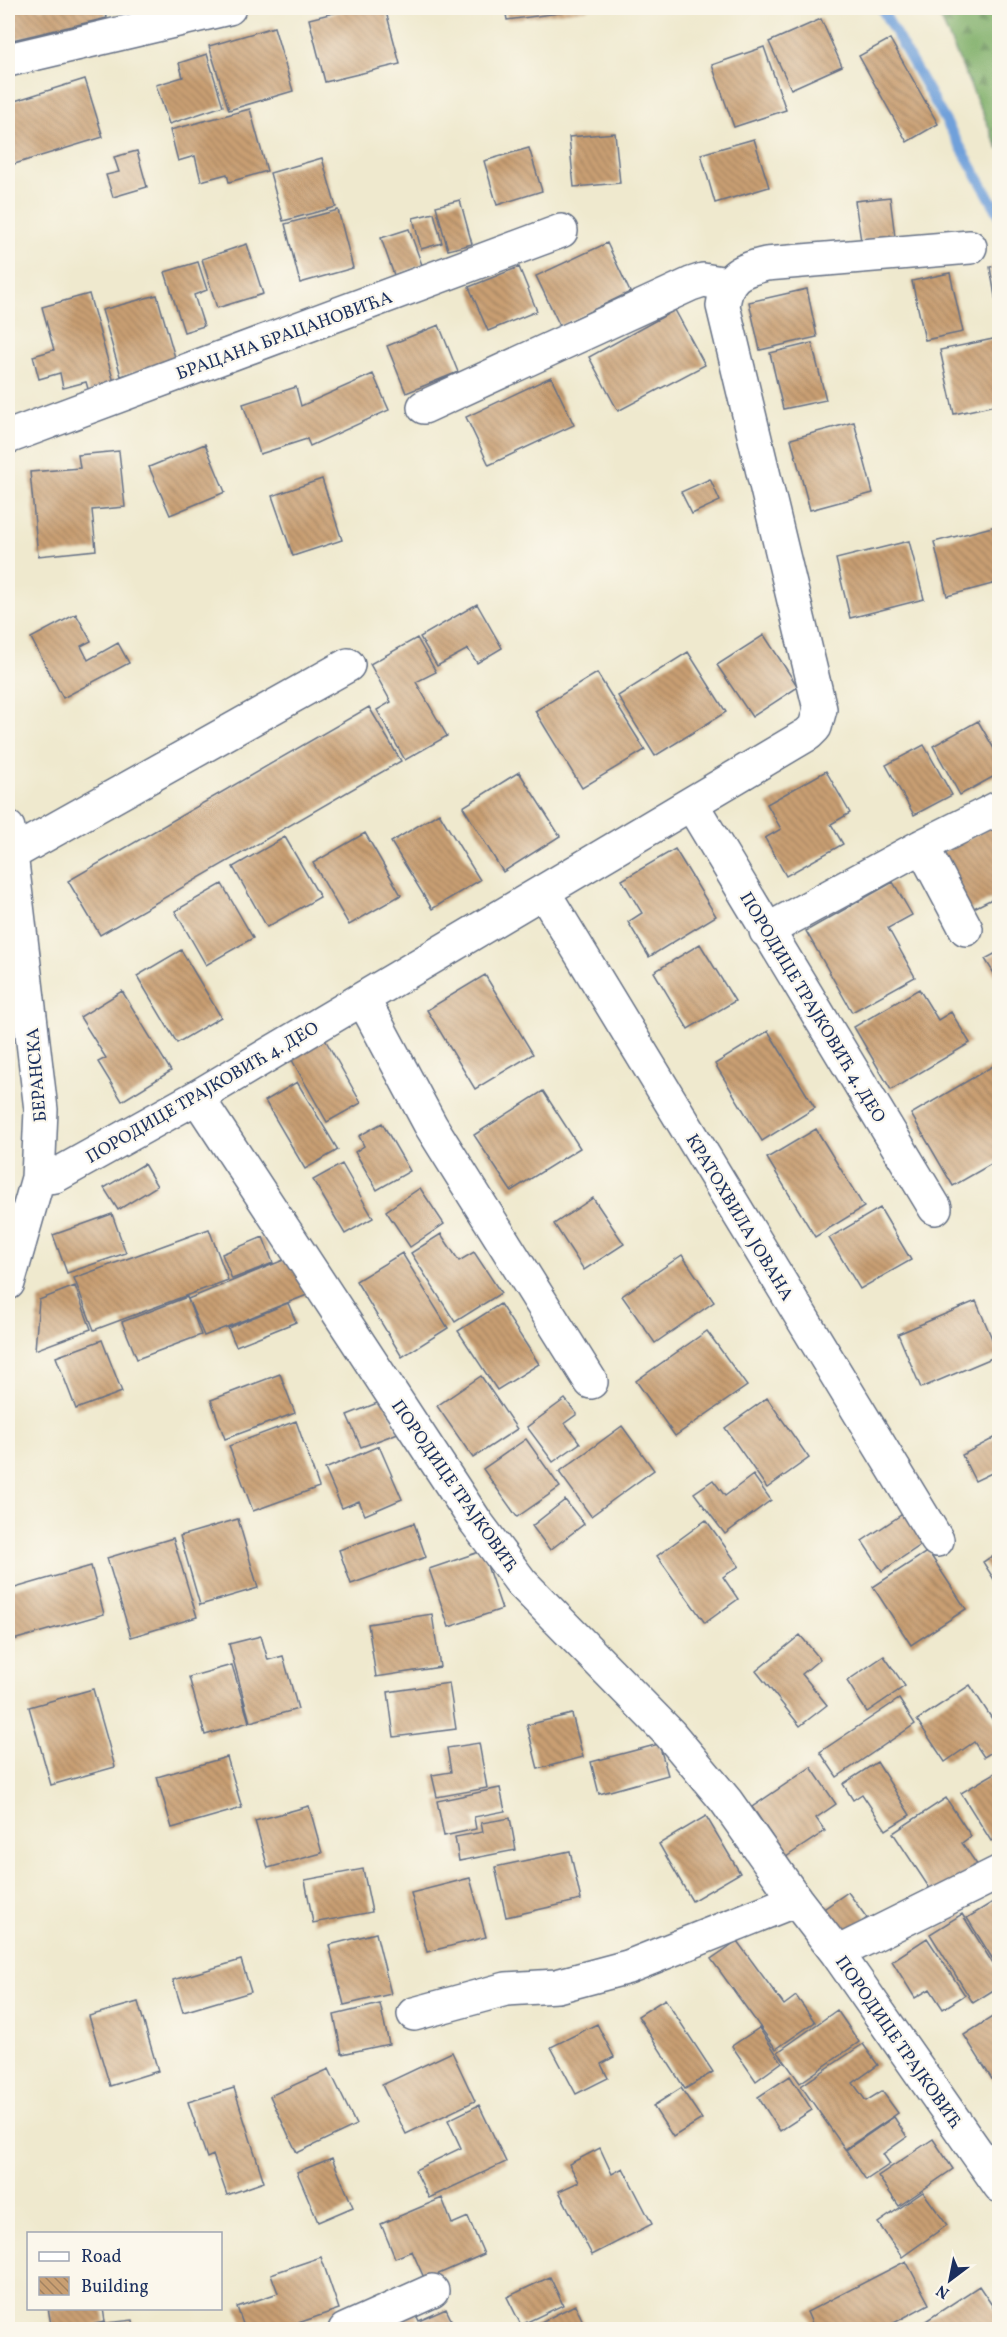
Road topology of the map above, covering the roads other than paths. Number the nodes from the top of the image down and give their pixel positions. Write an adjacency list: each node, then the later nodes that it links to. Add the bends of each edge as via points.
1 (229, 8): 2 (street)
2 (8, 60)
3 (561, 231): 7 (street, БРАЦАНА БРАЦАНОВИЋА)
4 (970, 247): 5 (street, via 766,264 747,268)
5 (726, 287): 6 (street, via 703,280 691,284); 9 (street, ПОРОДИЦЕ ТРАЈКОВИЋ 4. ДЕО, via 723,306 820,709 815,727 801,740)
6 (424, 407)
7 (8, 436)
8 (348, 664): 11 (street)
9 (692, 805): 13 (street, ПОРОДИЦЕ ТРАЈКОВИЋ 4. ДЕО); 15 (street, ПОРОДИЦЕ ТРАЈКОВИЋ 4. ДЕО)
10 (999, 807): 12 (street)
11 (9, 841): 18 (street, БЕРАНСКА, via 41,1110)
12 (921, 846): 14 (street); 15 (street)
13 (544, 893): 16 (street, ПОРОДИЦЕ ТРАЈКОВИЋ 4. ДЕО); 22 (street, КРАТОХВИЛА ЈОВАНА)
14 (966, 929)
15 (766, 931): 19 (street, ПОРОДИЦЕ ТРАЈКОВИЋ 4. ДЕО)
16 (363, 999): 17 (street, ПОРОДИЦЕ ТРАЈКОВИЋ 4. ДЕО); 21 (street, via 431,1126)
17 (197, 1097): 18 (street, ПОРОДИЦЕ ТРАЈКОВИЋ 4. ДЕО, via 55,1176); 24 (street, ПОРОДИЦЕ ТРАЈКОВИЋ, via 476,1522 521,1582 701,1770)
18 (38, 1178): 20 (street, БЕРАНСКА)
19 (935, 1208)
20 (8, 1283)
21 (591, 1382)
22 (937, 1540)
23 (999, 1872): 25 (street)
24 (796, 1900): 25 (street, ПОРОДИЦЕ ТРАЈКОВИЋ); 26 (street, via 628,1967 557,1986 507,1989)
25 (837, 1953): 27 (street, ПОРОДИЦЕ ТРАЈКОВИЋ)
26 (414, 2014)
27 (999, 2186)
28 (432, 2291): 29 (street)
29 (345, 2330)

